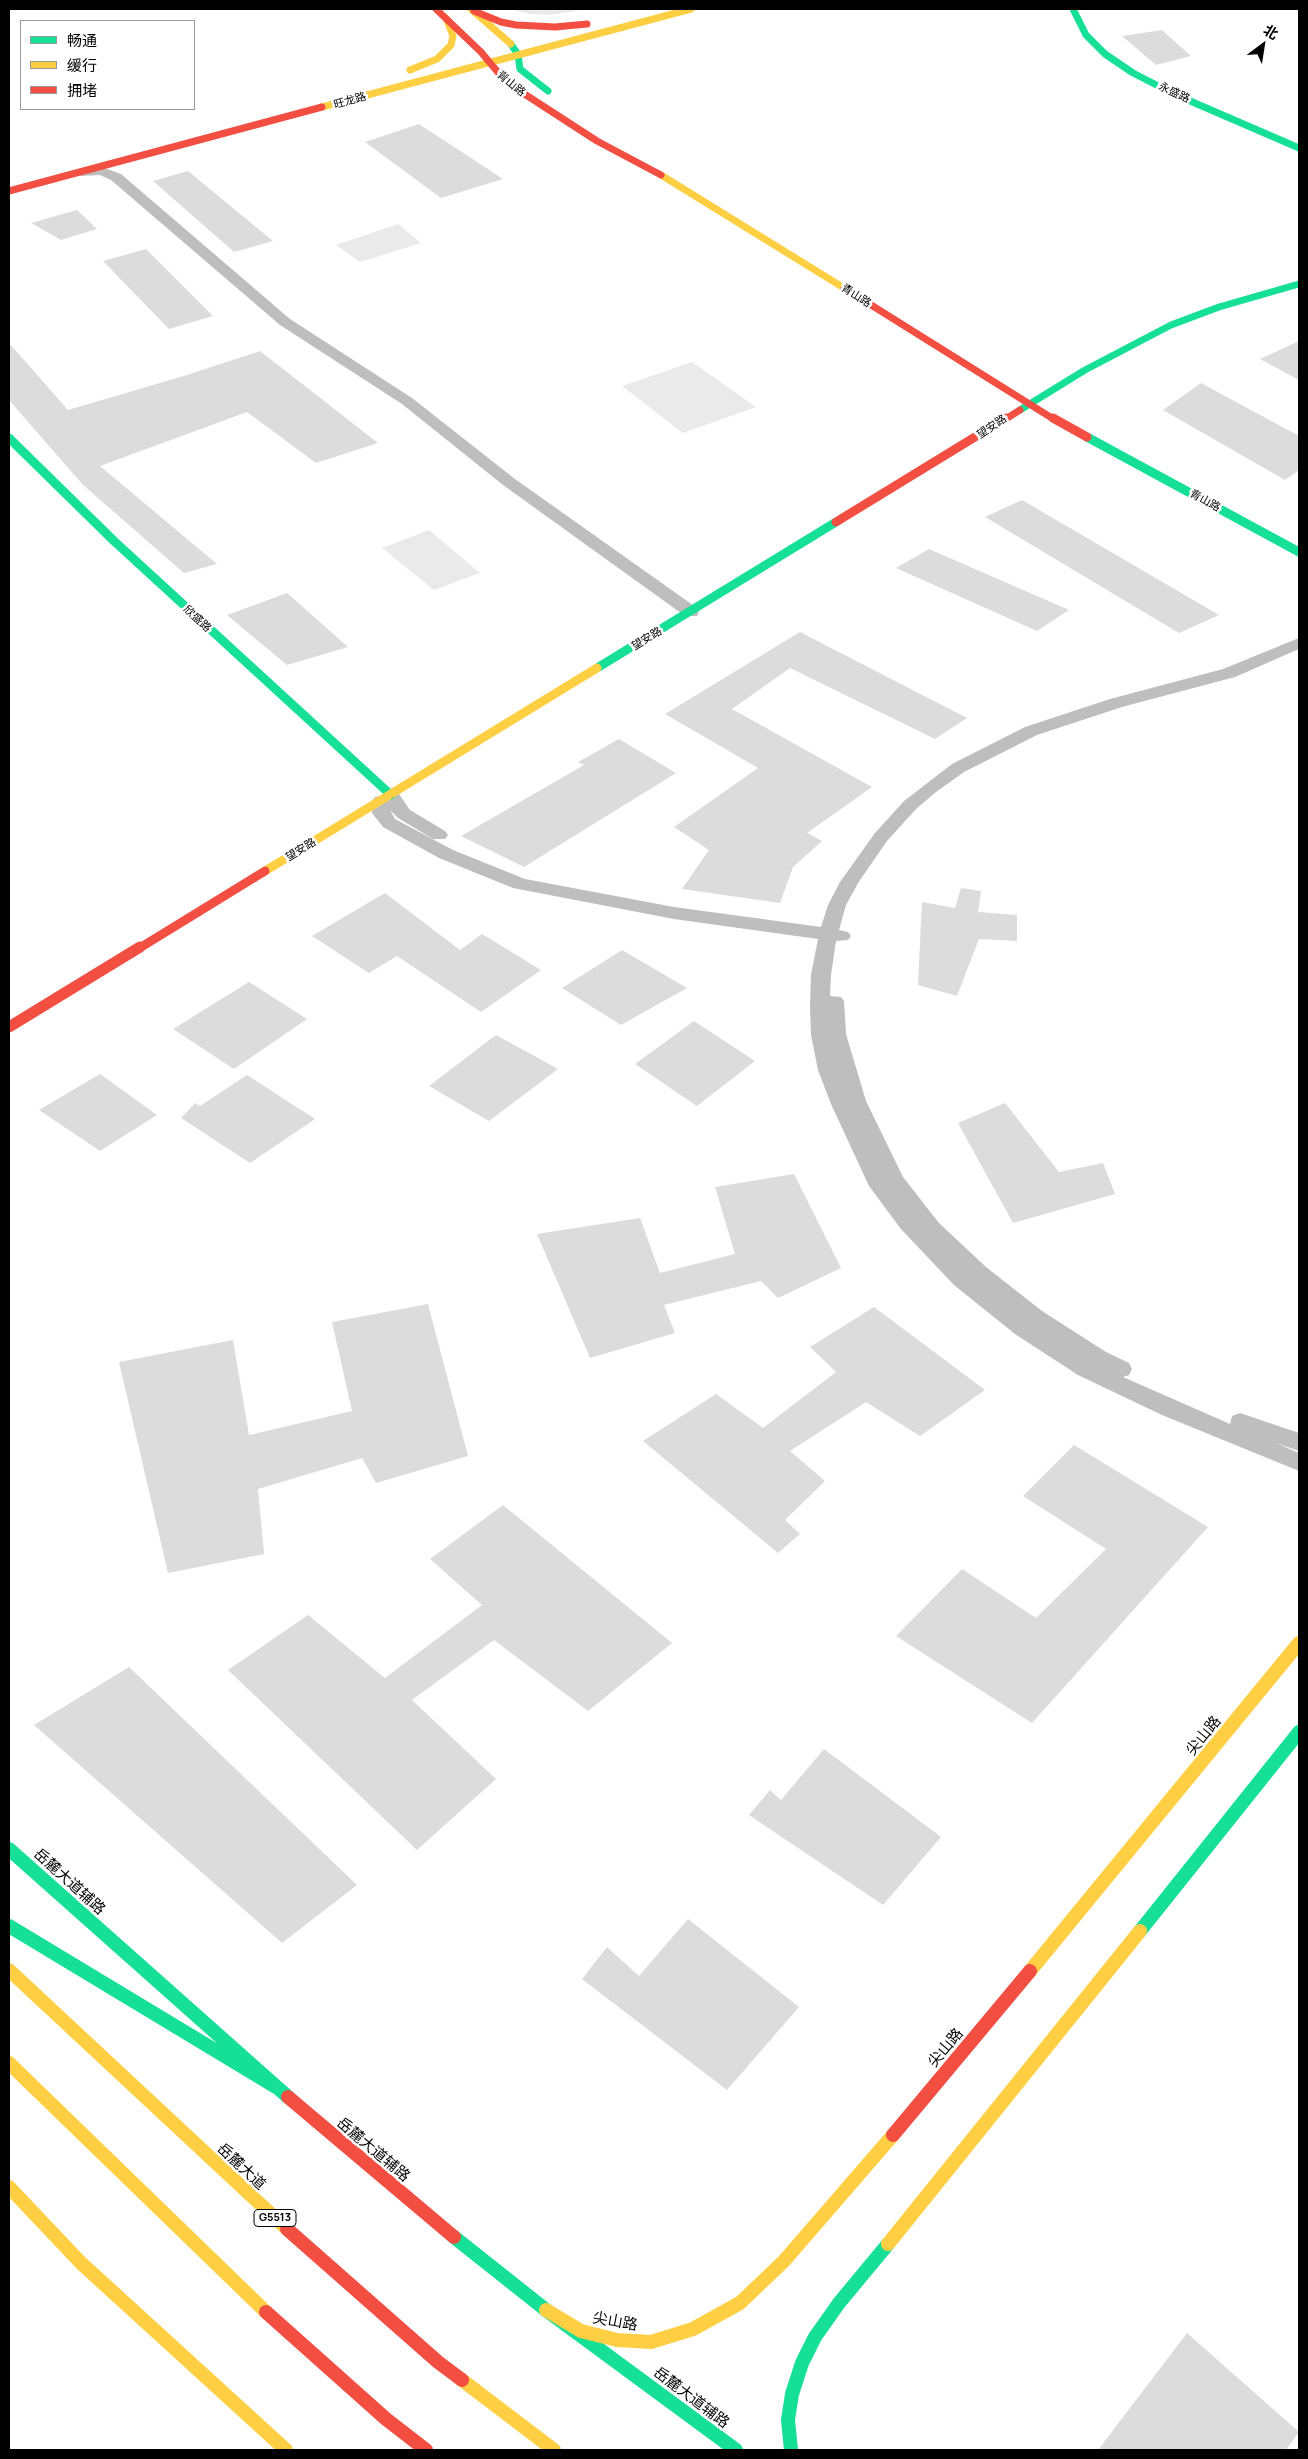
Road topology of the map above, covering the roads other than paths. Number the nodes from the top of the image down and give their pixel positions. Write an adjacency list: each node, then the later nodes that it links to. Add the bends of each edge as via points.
1 (436, 9): 6 (main road, 青山路)
2 (691, 9): 8 (main road, 旺龙路)
3 (1073, 9): 19 (main road, 永盛路, via 1086,35 1105,54 1133,73)
4 (1081, 9): 18 (main road, 永盛路, via 1094,34 1111,53 1139,71)
5 (473, 10): 7 (main road, via 516,25 555,27 593,22); 9 (main road, 青山路)
6 (446, 18): 10 (main road, 青山路); 10 (main road, via 453,36 446,52 425,65 402,73)
7 (539, 37)
8 (568, 42): 11 (main road, 旺龙路); 11 (main road, 青山路, via 549,52 536,66 540,82 554,95 520,69)
9 (516, 43): 10 (main road); 11 (main road, 青山路)
10 (481, 52): 12 (main road, 青山路)
11 (518, 55): 12 (main road, 旺龙路)
12 (489, 63): 15 (main road, 旺龙路); 17 (main road, 青山路, via 499,76)
13 (474, 80): 15 (main road, via 444,79)
14 (491, 83): 17 (main road)
15 (408, 84): 20 (main road, 旺龙路)
16 (339, 90): 22 (main road, 旺龙路)
17 (520, 92): 27 (main road, 青山路, via 596,141 718,210)
18 (1299, 143)
19 (1299, 148)
20 (142, 155): 21 (main road, 旺龙路); 32 (street, via 121,169 122,175 290,320 413,399 515,479)
21 (81, 172): 23 (main road, 旺龙路); 32 (street, via 102,171 116,177 285,322 407,402 509,482)
22 (9, 183)
23 (9, 191)
24 (1299, 279): 26 (main road, 望安路, via 1212,303 1165,322 1120,343)
25 (1299, 284): 26 (main road, 望安路, via 1171,325)
26 (1043, 390): 27 (main road, 望安路); 28 (main road)
27 (1024, 401): 31 (main road, 青山路); 32 (main road, 望安路, via 983,434)
28 (1063, 402)
29 (9, 438): 36 (main road, 欣盛路)
30 (9, 452): 35 (main road, 欣盛路)
31 (1299, 552)
32 (691, 608): 36 (main road, 望安路)
33 (1299, 643): 37 (street, via 1229,673 1057,722 958,768 910,805 881,837 849,882)
34 (1299, 651): 37 (street, via 1228,681 1121,708 1046,733 967,772 940,792 893,842)
35 (295, 723)
36 (380, 795): 37 (street, via 381,813 388,823 446,854 520,884 665,911); 38 (main road, 望安路); 39 (main road, 望安路)
37 (836, 930): 40 (street, via 834,1007 836,1034 845,1068 856,1101 890,1172 931,1228 978,1272 1034,1317 1098,1358 1177,1396); 41 (street, via 821,975 821,1035 828,1070 866,1162 879,1186 908,1224 962,1279 1015,1322 1086,1369 1170,1409)
38 (9, 1017)
39 (9, 1027)
40 (1299, 1442)
41 (1299, 1462)
42 (1299, 1643): 50 (main road, 尖山路, via 875,2157 784,2261 740,2302 693,2329 651,2342 617,2340 580,2331)
43 (1299, 1732): 55 (main road, via 839,2303 802,2363 788,2420)
44 (9, 1849): 48 (main road, 岳麓大道辅路)
45 (9, 1926): 48 (main road)
46 (9, 1970): 53 (main road, 岳麓大道 / G5513, via 259,2204 438,2362)
47 (9, 2063): 52 (main road, via 260,2307 386,2420)
48 (276, 2088): 50 (main road, 岳麓大道辅路)
49 (9, 2187): 51 (main road, via 81,2263)
50 (546, 2310): 54 (main road, 岳麓大道辅路)
51 (286, 2450)
52 (426, 2450)
53 (554, 2450)
54 (736, 2450)
55 (791, 2450)

